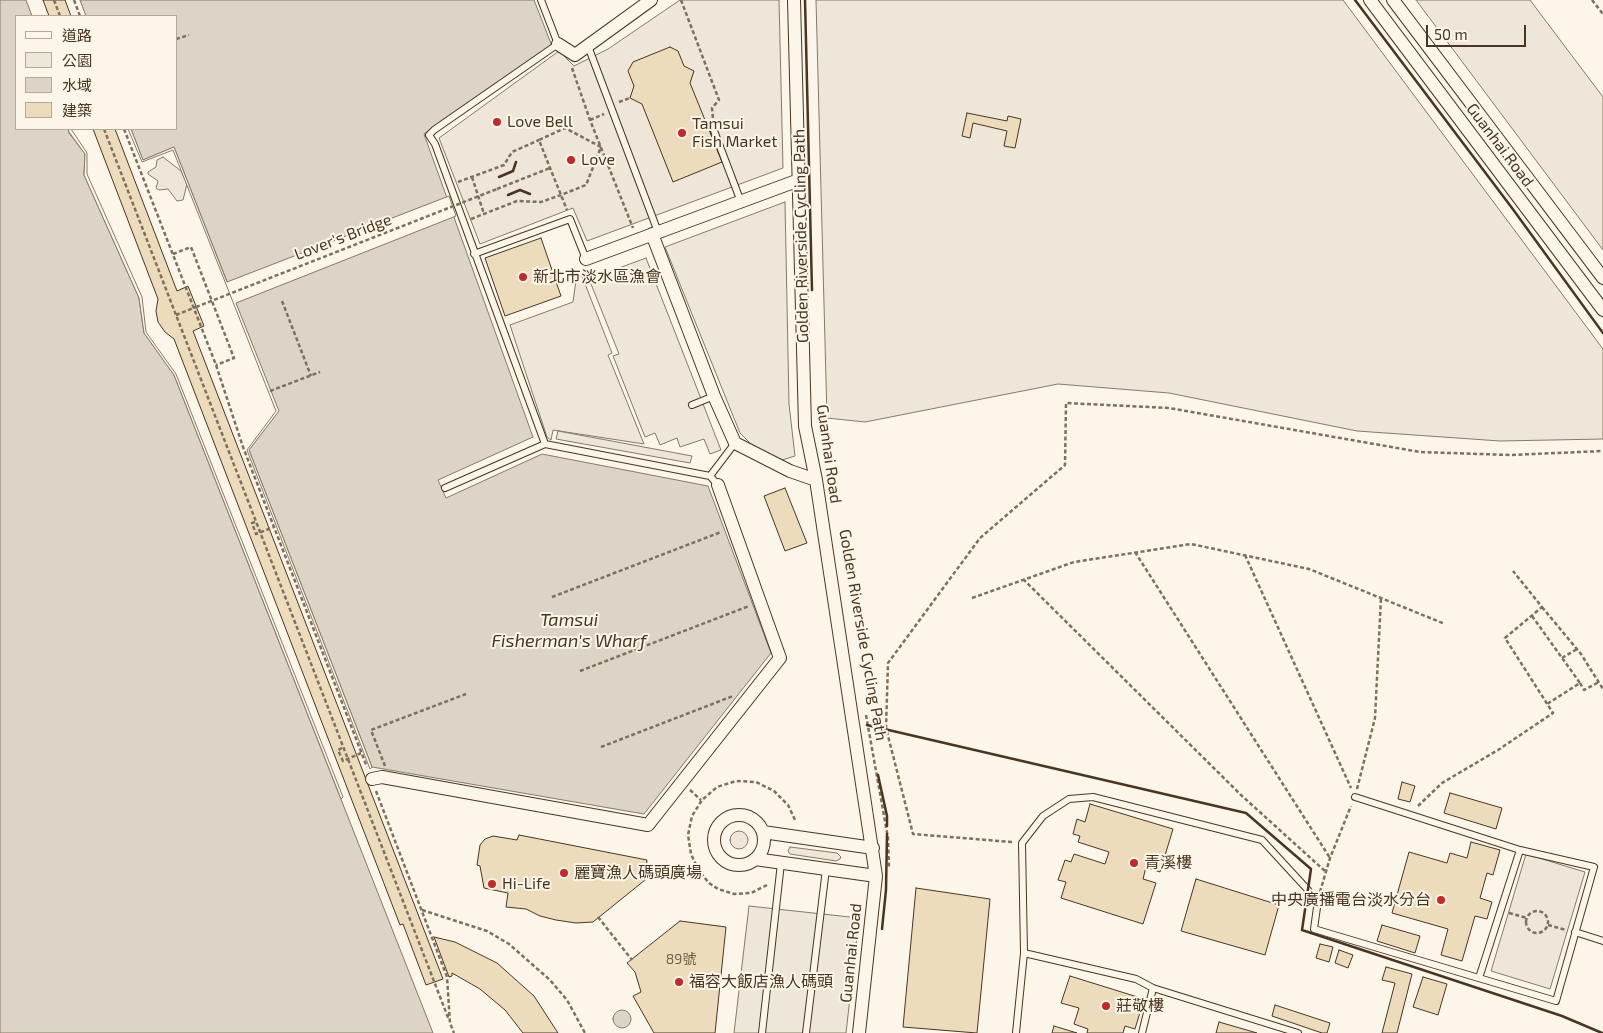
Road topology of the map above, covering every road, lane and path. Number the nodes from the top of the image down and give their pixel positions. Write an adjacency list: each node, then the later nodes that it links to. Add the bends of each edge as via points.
1 (54, 0): 11 (path)
2 (74, 0): 12 (path)
3 (540, 0): 15 (lane)
4 (650, 0): 16 (street)
5 (680, 0): 20 (path, via 719,100 712,108)
6 (794, 0): 27 (street, Guanhai Road)
7 (1370, 0): 42 (street, Guanhai Road)
8 (1394, 0): 39 (street, Guanhai Road)
9 (1592, 0): 10 (path)
10 (1603, 14)
11 (60, 15)
12 (80, 15)
13 (189, 35): 14 (path)
14 (178, 39)
15 (558, 44): 17 (street); 28 (lane, via 429,135)
16 (588, 46): 17 (street); 18 (lane)
17 (575, 55): 19 (path, via 571,64)
18 (612, 111): 19 (path); 34 (lane)
19 (590, 120): 24 (path)
20 (713, 128): 30 (lane)
21 (104, 130): 43 (path)
22 (124, 130): 37 (path)
23 (539, 140): 24 (path, via 565,128); 25 (path); 26 (path, via 512,152 504,165)
24 (601, 147): 29 (path, via 586,185); 35 (path)
25 (550, 168): 29 (path); 41 (path, Lover's Bridge, bridge)
26 (472, 177): 28 (path); 31 (path)
27 (799, 180): 30 (street); 54 (street, Guanhai Road, via 805,426)
28 (450, 186): 33 (lane)
29 (561, 195): 31 (path, via 541,202 517,201); 32 (path)
30 (741, 202): 34 (street)
31 (484, 214): 33 (path)
32 (570, 219): 36 (lane); 38 (lane)
33 (463, 222): 36 (lane)
34 (655, 233): 35 (street); 48 (street)
35 (637, 240): 38 (street)
36 (474, 254): 51 (lane)
37 (172, 255): 41 (path); 44 (path, via 191,247 234,358)
38 (586, 259)
39 (1603, 278)
40 (282, 301): 46 (path)
41 (195, 307): 43 (path, Lover's Bridge); 44 (path)
42 (1603, 310)
43 (176, 315): 56 (path)
44 (216, 365): 57 (path)
45 (320, 372): 46 (path)
46 (311, 376): 47 (path)
47 (270, 392)
48 (714, 396): 49 (lane); 50 (street)
49 (692, 405)
50 (734, 443): 53 (lane); 54 (street)
51 (545, 444): 53 (lane); 55 (lane)
52 (1603, 451): 89 (path, via 1510,455 1420,452 1169,408 1066,403 1065,465 980,538 888,663 886,728 913,834)
53 (714, 480): 84 (street, via 780,658 648,825 382,777)
54 (816, 480): 90 (street, Guanhai Road)
55 (445, 488)
56 (255, 522): 57 (path, via 252,523 256,534); 81 (path)
57 (274, 527): 84 (path)
58 (725, 531): 63 (path)
59 (1135, 552): 60 (path, via 1191,544); 62 (path, via 1074,562); 92 (path)
60 (1245, 555): 65 (path, via 1309,569); 85 (path)
61 (1513, 571): 67 (path)
62 (1023, 579): 64 (path); 96 (path, via 1241,795)
63 (552, 597)
64 (972, 598)
65 (1381, 598): 69 (path); 85 (path, via 1376,718)
66 (752, 605): 72 (path)
67 (1542, 607): 68 (path); 70 (path)
68 (1532, 616): 71 (path); 78 (path, via 1505,638)
69 (1445, 624)
70 (1577, 649): 71 (path); 73 (path)
71 (1562, 658): 74 (path)
72 (580, 671)
73 (1599, 682): 74 (path, via 1584,690); 75 (path)
74 (1580, 684): 78 (path)
75 (1603, 689)
76 (466, 694): 83 (path, via 371,730)
77 (739, 694): 80 (path)
78 (1547, 704): 86 (path, via 1553,713 1442,782)
79 (866, 713): 97 (path, Golden Riverside Cycling Path, via 888,838)
80 (601, 747)
81 (342, 748): 82 (path, via 338,750 343,761); 113 (path)
82 (362, 753)
83 (386, 770)
84 (372, 779): 102 (path)
85 (1354, 797): 86 (lane); 92 (path)
86 (1410, 814): 91 (lane)
87 (796, 822): 99 (path, via 788,804 774,790 756,782 736,781 717,788 702,800 692,816 688,835 691,854 709,883 734,894 751,893)
88 (763, 832): 90 (street); 93 (street, via 763,849); 93 (street, via 753,819 738,814 723,820 714,834 716,851 728,863 744,865)
89 (1022, 843): 100 (lane, via 1043,816 1069,799 1093,797 1262,840); 109 (lane)
90 (873, 848): 98 (street, Guanhai Road)
91 (1520, 850): 103 (lane); 107 (lane, via 1594,867)
92 (1330, 858): 96 (path)
93 (755, 859): 94 (street)
94 (781, 863): 95 (street); 116 (lane)
95 (826, 869): 98 (street); 117 (lane)
96 (1326, 872): 101 (path)
97 (889, 875)
98 (876, 876): 118 (street, Guanhai Road)
99 (767, 886)
100 (1308, 890)
101 (1318, 900): 111 (lane, via 1314,929)
102 (422, 910): 113 (path, via 447,977); 115 (path, via 487,931 509,944 550,980 567,1000)
103 (1500, 910): 105 (path); 111 (lane)
104 (598, 917): 110 (path)
105 (1527, 918): 106 (path, via 1537,910 1544,912); 106 (path, via 1531,931 1544,931)
106 (1548, 925): 107 (path)
107 (1575, 932): 108 (lane); 111 (lane, via 1556,1001)
108 (1603, 941)
109 (1024, 953): 112 (lane, via 1136,979); 119 (lane)
110 (632, 960)
111 (1479, 978)
112 (1153, 988): 120 (lane); 121 (lane)
113 (450, 1023): 114 (path)
114 (454, 1033)
115 (585, 1033)
116 (762, 1033)
117 (806, 1033)
118 (859, 1033)
119 (1016, 1033)
120 (1142, 1033)
121 (1298, 1033)

